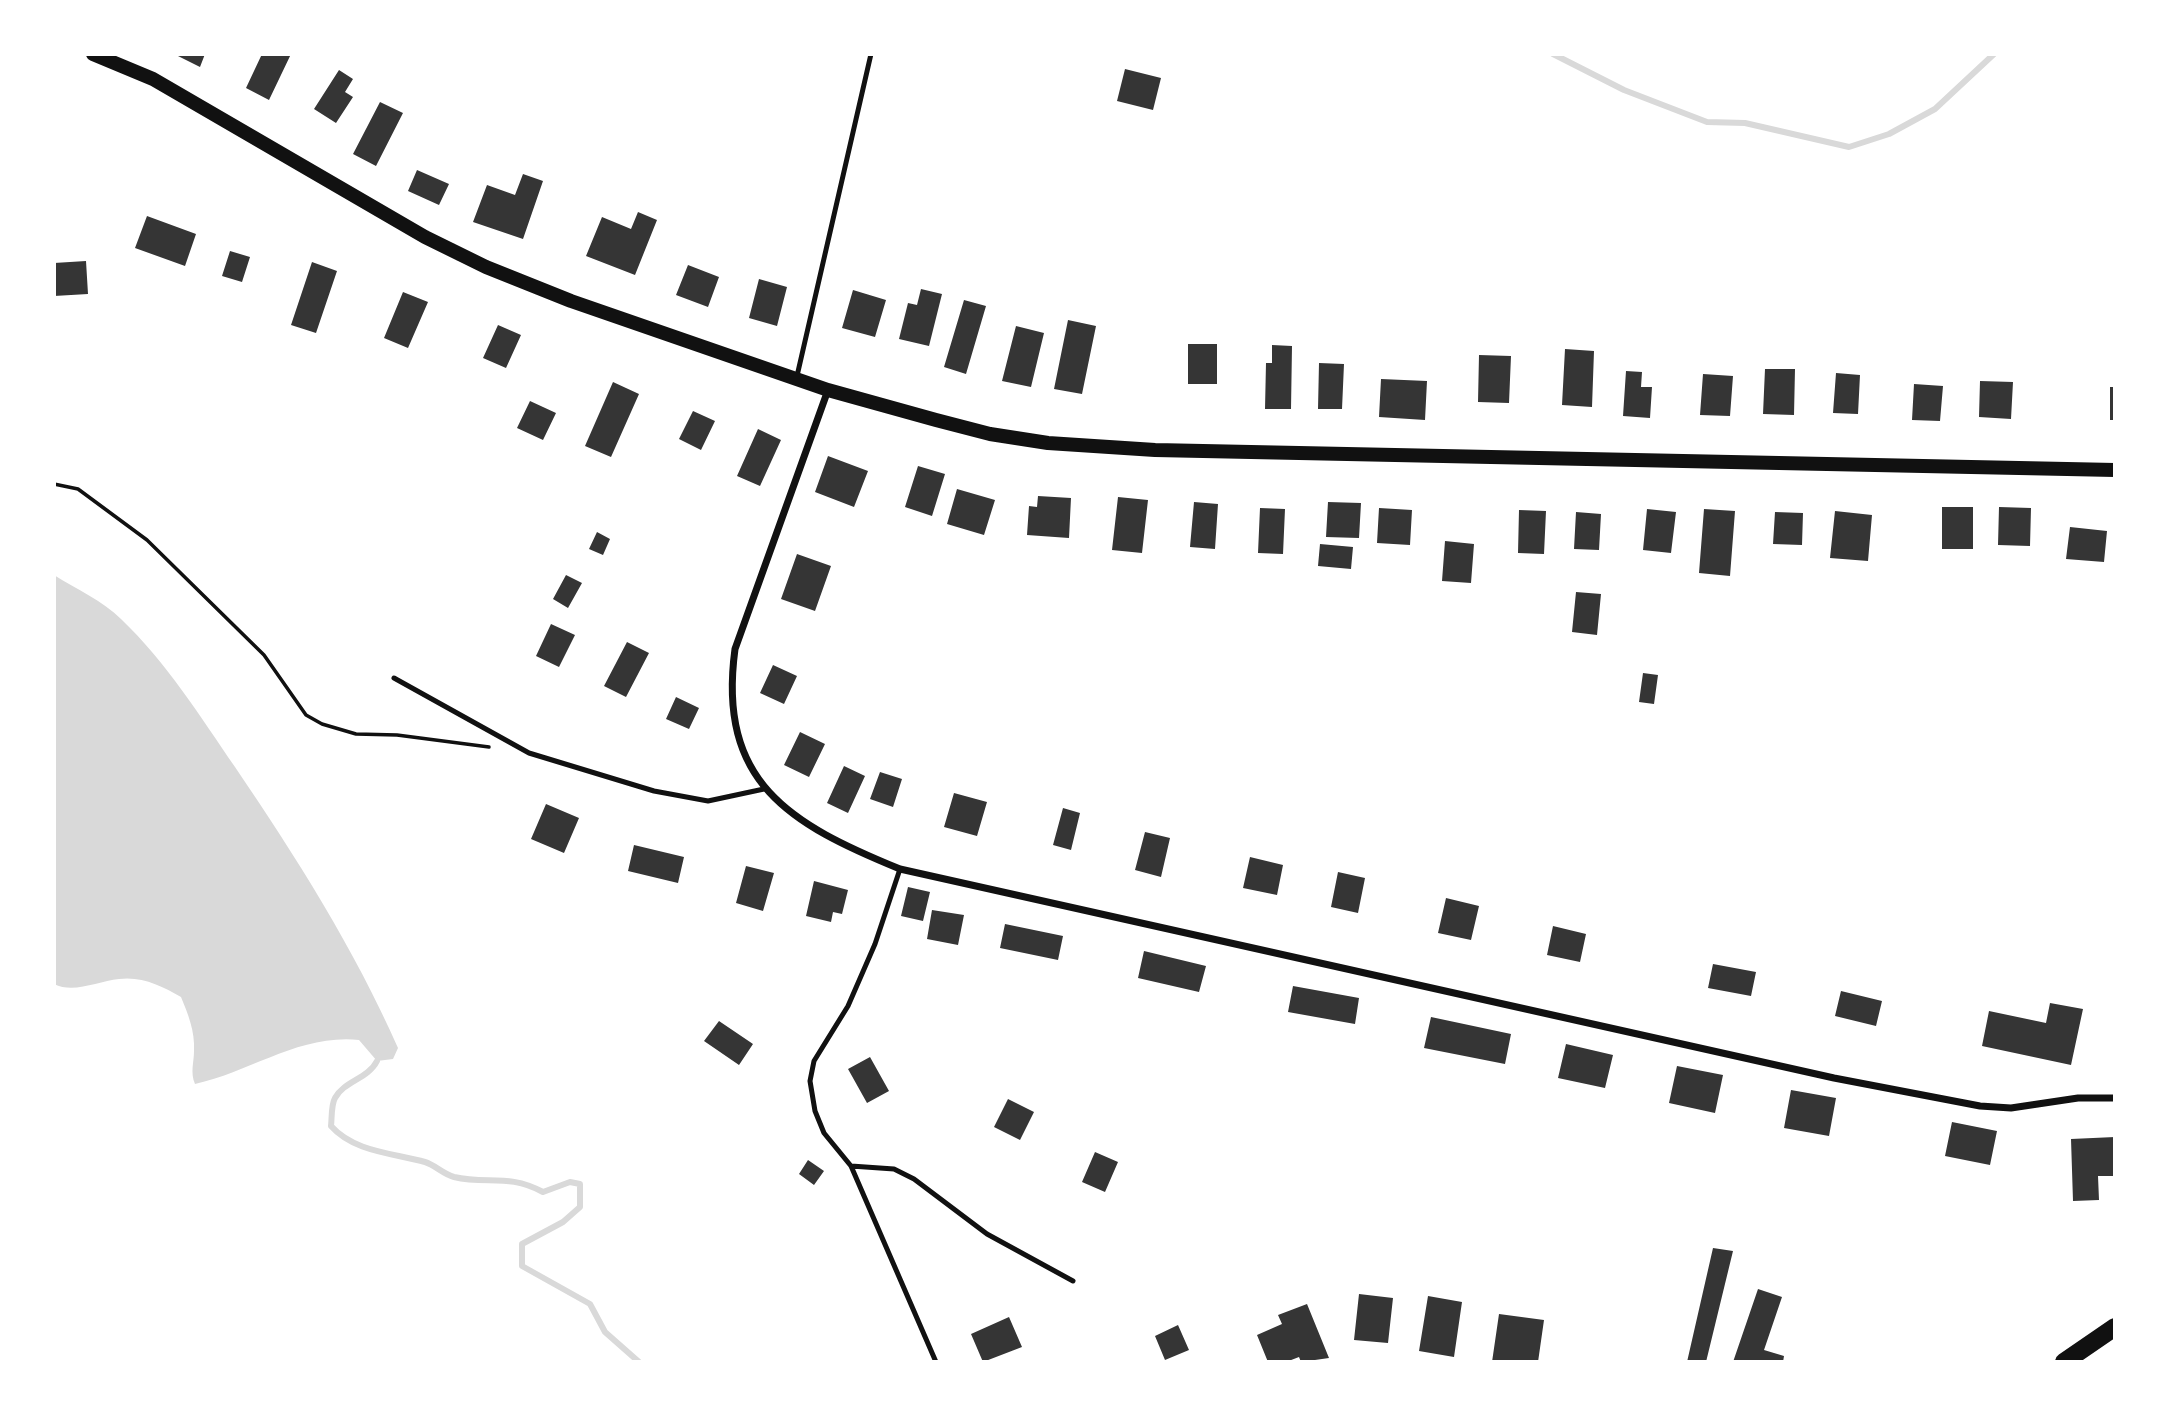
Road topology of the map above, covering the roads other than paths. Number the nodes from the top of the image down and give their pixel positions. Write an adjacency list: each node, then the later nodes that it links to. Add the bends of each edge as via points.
1 (93, 54): 3 (main road, via 153,79 347,193 486,267 571,302)
2 (871, 54): 3 (lane)
3 (796, 379): 4 (main road)
4 (828, 390): 5 (main road, via 990,433 1048,443 1154,450); 7 (street, via 735,649 730,688 735,727)
5 (2115, 470)
6 (394, 678): 7 (lane, via 529,753 654,791 708,801)
7 (764, 789): 8 (street, via 806,825)
8 (900, 869): 9 (street, via 1967,1104 2011,1108 2078,1098); 10 (lane, via 848,1006 814,1061 810,1081 824,1133)
9 (2115, 1098)
10 (851, 1166): 11 (lane, via 894,1169 914,1179 987,1234); 13 (lane)
11 (1073, 1281)
12 (2115, 1327): 14 (main road)
13 (936, 1362)
14 (2064, 1362)

